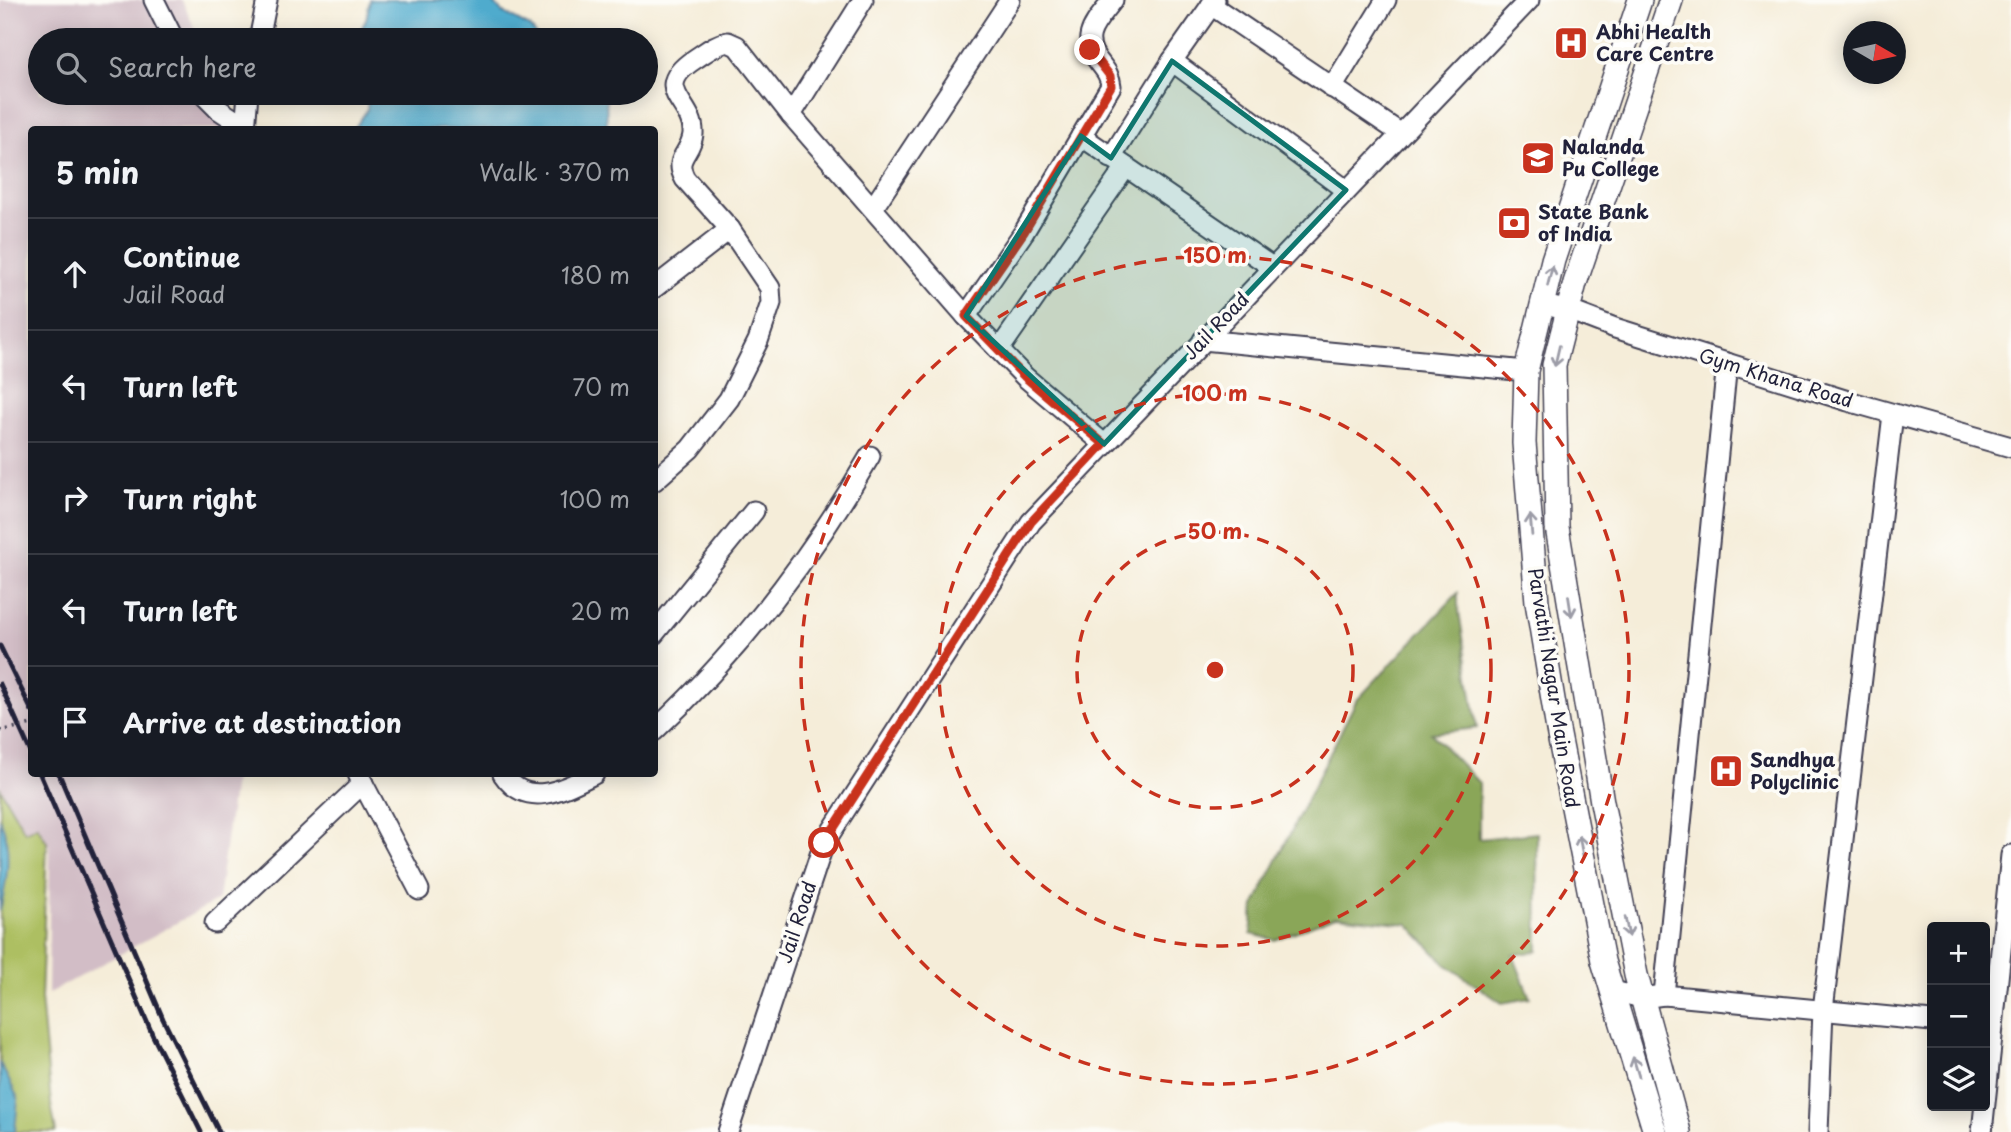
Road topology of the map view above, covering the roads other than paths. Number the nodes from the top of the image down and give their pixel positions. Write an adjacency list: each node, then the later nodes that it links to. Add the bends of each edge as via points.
1 (155, 0): 11 (street)
2 (267, 0): 12 (street)
3 (863, 0): 17 (street)
4 (1010, 0): 24 (street)
5 (1113, 0): 21 (street, via 1088,41 1110,76 1111,86)
6 (1386, 0): 14 (street)
7 (1529, 0): 20 (street, Jail Road)
8 (1640, 0): 28 (main road, Parvathi Nagar Main Road, one-way to 8)
9 (1671, 0): 29 (main road, Parvathi Nagar Main Road)
10 (1213, 3): 13 (street); 14 (street)
11 (168, 28)
12 (261, 28)
13 (1172, 61): 22 (street); 23 (street)
14 (1332, 88): 20 (street)
15 (214, 105): 18 (street)
16 (247, 105): 19 (street)
17 (791, 115): 24 (street); 25 (street, via 737,46 729,42 713,47 677,75 676,95 693,135 680,170)
18 (242, 126)
19 (245, 126)
20 (1400, 133): 23 (street, Jail Road)
21 (1081, 136): 22 (street); 30 (street, via 1024,232)
22 (1118, 162): 26 (street); 32 (street)
23 (1346, 190): 26 (street, Jail Road)
24 (873, 208): 30 (street)
25 (730, 229): 27 (street); 39 (street, via 770,288 766,323 729,399 690,449)
26 (1272, 268): 31 (street, Jail Road)
27 (658, 285)
28 (1542, 305): 29 (street, Gym Khana Road); 34 (main road, Parvathi Nagar Main Road)
29 (1568, 310): 33 (street, Gym Khana Road); 50 (main road, Parvathi Nagar Main Road, one-way to 50, via 1554,365 1557,527 1602,802)
30 (966, 316): 32 (street)
31 (1203, 340): 34 (street); 36 (street, Jail Road)
32 (999, 350): 36 (street)
33 (1727, 363): 35 (street, Gym Khana Road); 50 (street)
34 (1526, 371): 49 (main road, Parvathi Nagar Main Road, one-way to 34, via 1537,602 1524,443)
35 (1893, 414): 37 (street, Gym Khana Road); 51 (street)
36 (1104, 444): 54 (street, Jail Road, via 1031,522 824,843)
37 (2011, 447)
38 (870, 456): 42 (street, via 840,507 765,611)
39 (658, 477)
40 (754, 511): 41 (street)
41 (658, 629)
42 (658, 728)
43 (505, 777): 44 (street, via 525,792 542,794 561,791)
44 (588, 777)
45 (360, 778): 47 (street); 48 (street)
46 (2011, 855): 53 (street)
47 (419, 890)
48 (215, 923)
49 (1613, 991): 50 (street); 55 (main road, Parvathi Nagar Main Road, one-way to 49)
50 (1653, 996): 51 (street); 56 (main road, Parvathi Nagar Main Road)
51 (1823, 1010): 52 (street); 57 (street)
52 (1927, 1020)
53 (1996, 1027): 58 (street)
54 (728, 1132)
55 (1655, 1132)
56 (1679, 1132)
57 (1818, 1132)
58 (1982, 1132)

